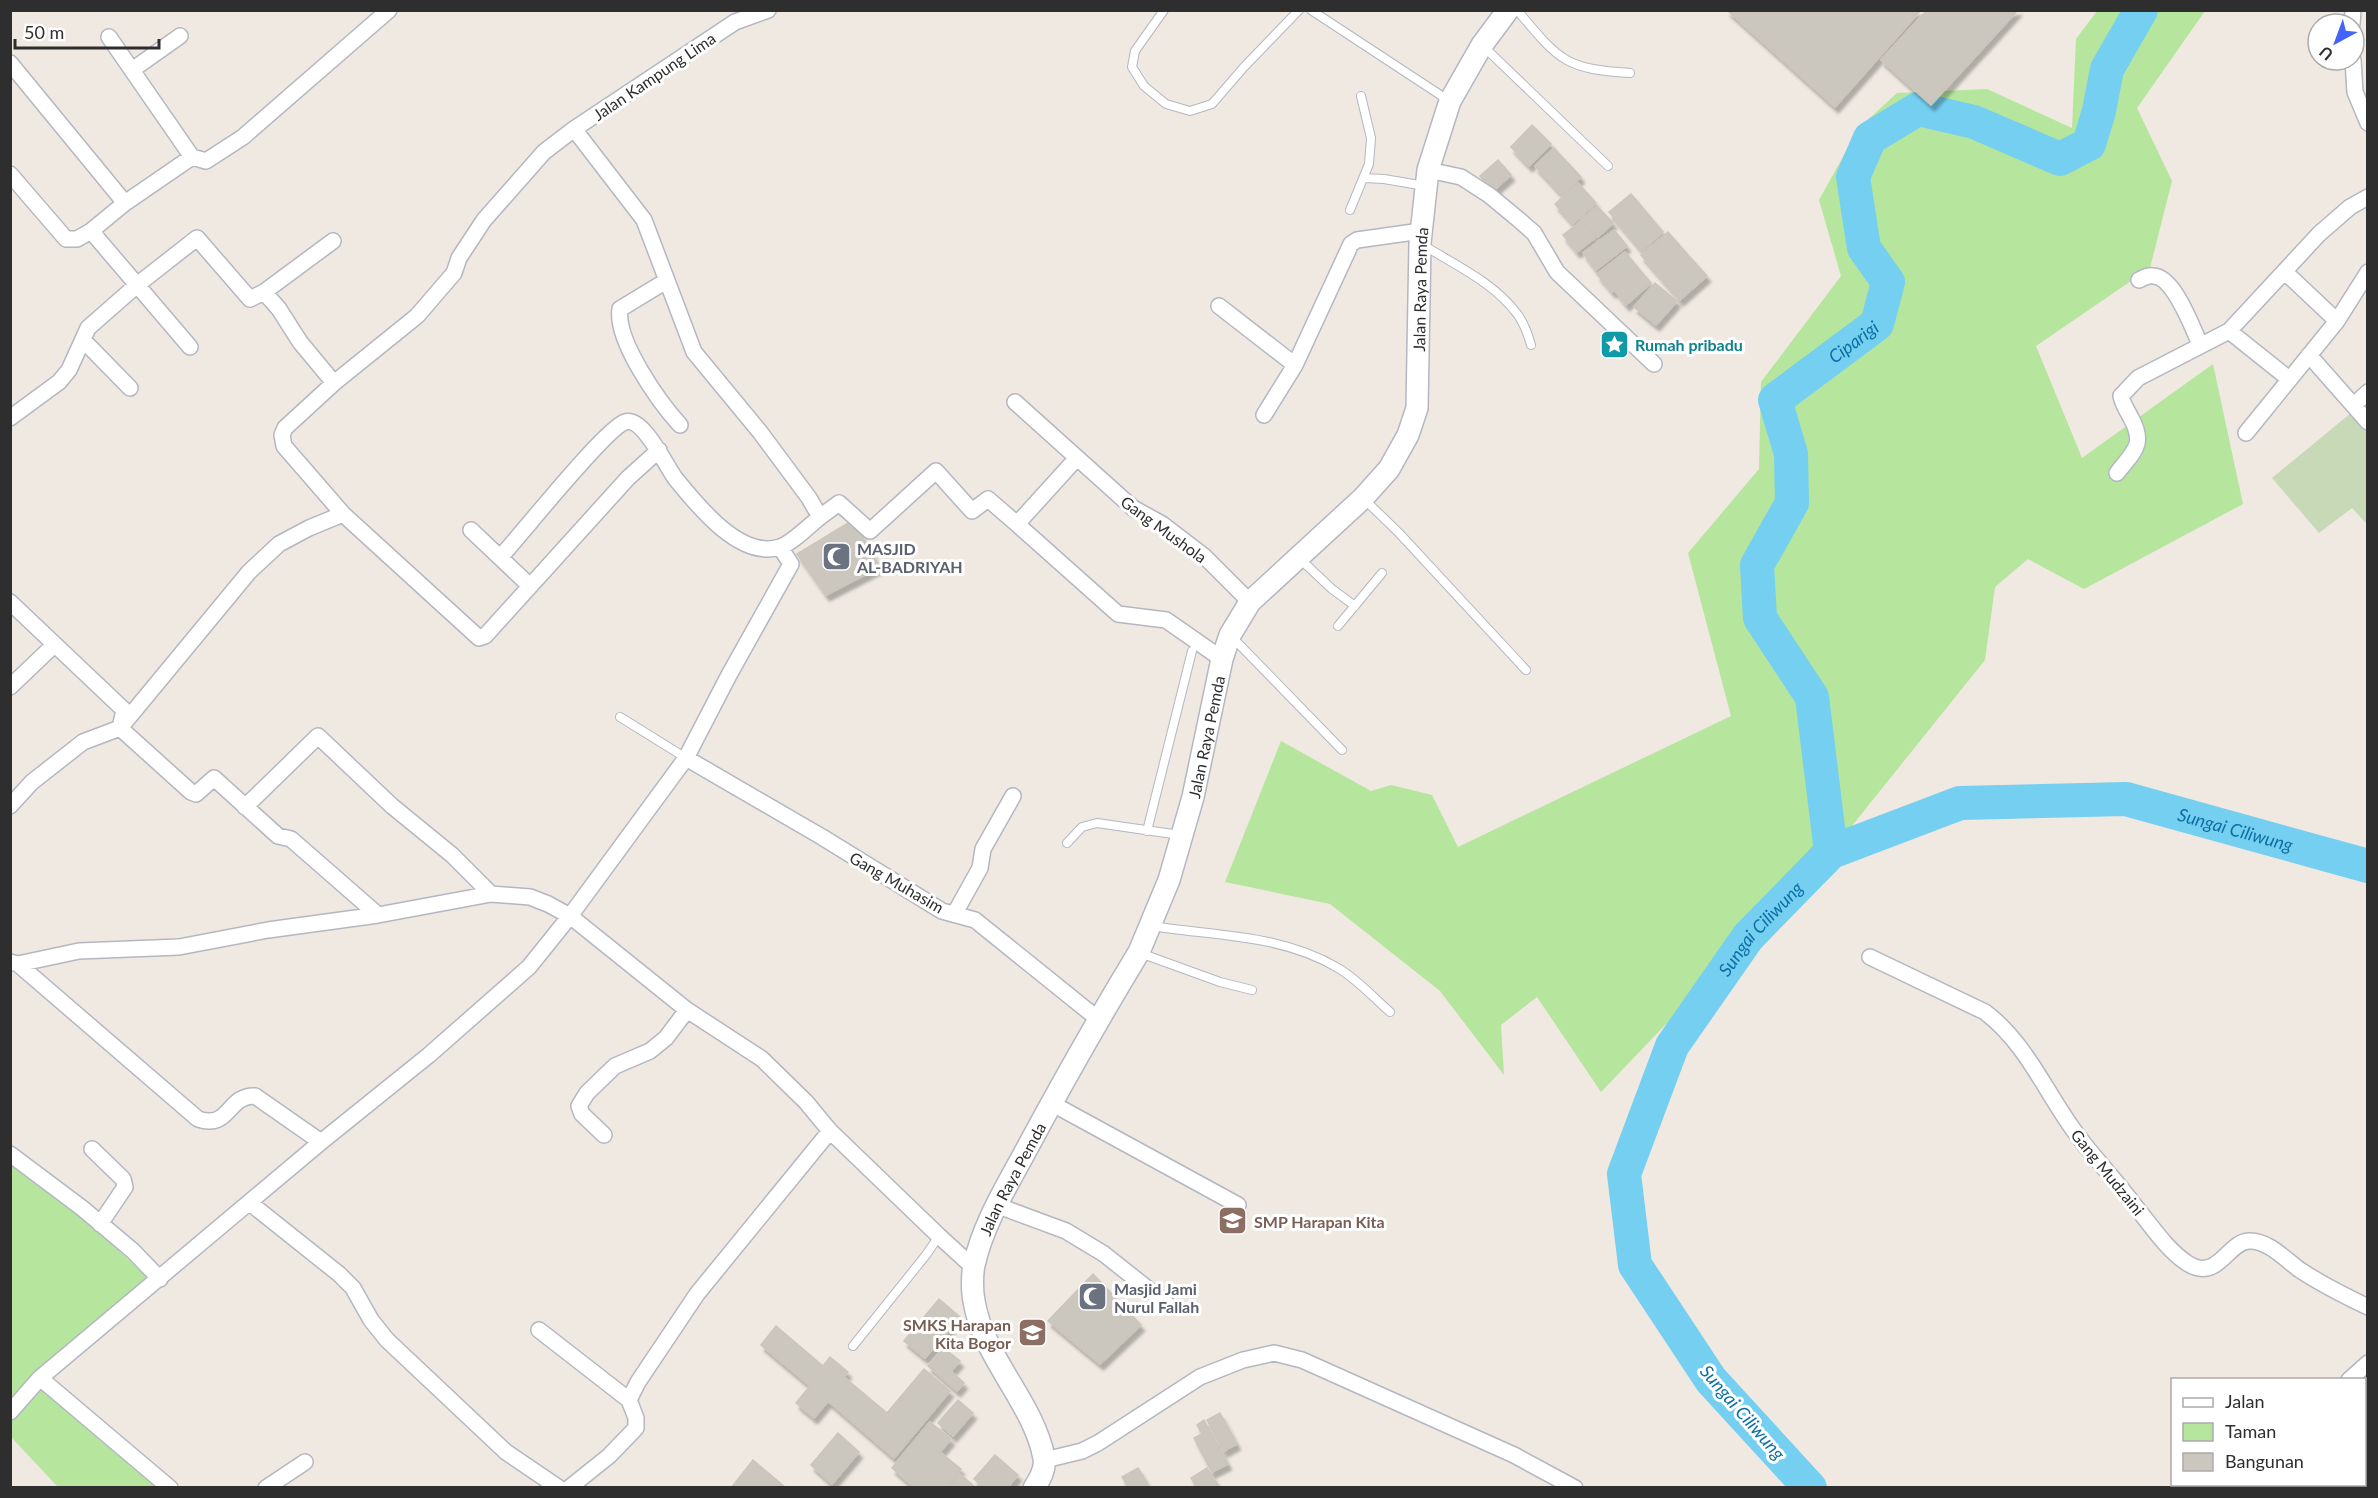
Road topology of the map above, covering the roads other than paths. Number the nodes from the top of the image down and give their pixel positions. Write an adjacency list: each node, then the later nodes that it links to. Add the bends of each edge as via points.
1 (389, 10): 20 (street, via 243,137 206,161)
2 (768, 10): 19 (street, Jalan Kampung Lima, via 735,22)
3 (1164, 10): 4 (lane, via 1135,51 1132,67 1143,86 1166,104 1190,111 1212,104)
4 (1299, 10)
5 (1311, 10): 17 (lane)
6 (1508, 10): 10 (main road, Jalan Raya Pemda)
7 (1517, 10): 14 (lane, via 1560,58 1591,70)
8 (180, 36): 12 (street)
9 (109, 37): 12 (street)
10 (1482, 45): 17 (main road, Jalan Raya Pemda); 21 (lane)
11 (10, 63): 26 (street)
12 (132, 69): 20 (street)
13 (2356, 72): 15 (street)
14 (1630, 73)
15 (2361, 90): 18 (street)
16 (1361, 96): 23 (lane, via 1371,138)
17 (1450, 101): 24 (main road, Jalan Raya Pemda)
18 (2367, 123)
19 (574, 129): 34 (street, via 644,220); 48 (street, Jalan Kampung Lima, via 544,152 484,220 459,258 454,273 417,316)
20 (192, 158): 26 (street)
21 (1608, 166)
22 (10, 174): 28 (street, via 66,239 77,239)
23 (1365, 178): 24 (lane); 27 (lane)
24 (1427, 178): 29 (main road, Jalan Raya Pemda); 45 (street, via 1461,177 1518,219 1538,238 1557,272)
25 (2367, 197): 31 (street, via 2335,219)
26 (124, 203): 28 (street)
27 (1350, 210)
28 (91, 231): 35 (street)
29 (1420, 237): 42 (lane, via 1497,293 1518,315); 46 (street, via 1357,240 1351,244); 61 (main road, Jalan Raya Pemda, via 1417,408 1408,435 1389,469)
30 (333, 241): 36 (street)
31 (2284, 272): 38 (street); 39 (street)
32 (2367, 272): 38 (street)
33 (2139, 280): 41 (street, via 2152,275 2171,287)
34 (666, 281): 56 (street, via 620,309 618,319 648,384); 63 (street, via 694,352 760,432)
35 (137, 285): 36 (street, via 197,238 250,299); 40 (street, via 88,328); 43 (street)
36 (264, 292): 48 (street)
37 (1220, 306): 46 (street)
38 (2337, 321): 44 (street)
39 (2229, 331): 41 (street); 47 (street)
40 (82, 340): 49 (street); 54 (street, via 69,370 59,382)
41 (2200, 344): 60 (street, via 2138,378 2121,396 2140,439)
42 (1531, 345)
43 (190, 347)
44 (2309, 355): 47 (street); 52 (street)
45 (1654, 364)
46 (1295, 365): 53 (street)
47 (2289, 379): 57 (street)
48 (334, 383): 62 (street, Jalan Kampung Lima, via 285,428 282,439 294,459)
49 (130, 388)
50 (2367, 392): 52 (street)
51 (1015, 402): 59 (street, Gang Mushola)
52 (2354, 405): 55 (street)
53 (1264, 415)
54 (10, 418)
55 (2367, 422)
56 (680, 425)
57 (2246, 433)
58 (659, 450): 66 (street, via 674,476 726,532 744,545 758,549); 67 (street, via 638,425 624,423 603,440); 70 (street)
59 (1076, 459): 64 (street); 72 (street, Gang Mushola, via 1133,508 1162,524 1205,557)
60 (2117, 473)
61 (1363, 498): 68 (main road, Jalan Raya Pemda); 79 (lane)
62 (343, 514): 70 (street, via 479,638); 82 (street, via 279,544 249,572)
63 (820, 517): 64 (street, via 839,503 870,531 936,471 972,511 988,499); 66 (street)
64 (1017, 524): 78 (street, via 1118,614 1166,620)
65 (471, 530): 70 (street)
66 (780, 547): 84 (street, via 792,564)
67 (504, 554)
68 (1298, 557): 72 (main road, Jalan Raya Pemda); 73 (lane)
69 (1382, 573): 73 (lane)
70 (529, 585)
71 (10, 602): 76 (street)
72 (1250, 602): 75 (main road, Jalan Raya Pemda)
73 (1355, 606): 74 (lane)
74 (1338, 626)
75 (1230, 635): 78 (main road, Jalan Raya Pemda); 83 (lane)
76 (54, 645): 80 (street); 82 (street, via 124,710)
77 (1192, 651): 78 (street); 88 (lane)
78 (1221, 664): 89 (main road, Jalan Raya Pemda)
79 (1526, 670)
80 (10, 687)
81 (620, 717): 84 (lane)
82 (120, 728): 86 (street, via 83,742 32,782); 87 (street, via 191,792 196,794 214,778)
83 (1342, 750)
84 (686, 758): 92 (street, Gang Muhasim, via 942,911); 94 (street)
85 (1013, 796): 92 (street, via 983,849 980,868)
86 (10, 806)
87 (245, 807): 91 (street, via 318,736); 93 (street, via 278,836 291,839)
88 (1148, 831): 89 (lane); 90 (lane, via 1097,823 1082,827)
89 (1182, 835): 95 (main road, Jalan Raya Pemda)
90 (1067, 843)
91 (491, 894): 93 (street); 94 (street, via 530,897)
92 (955, 913): 102 (street, Gang Muhasim, via 975,920)
93 (378, 915): 98 (street, via 179,947 78,951)
94 (570, 916): 100 (street); 106 (street, via 529,967)
95 (1151, 926): 96 (main road, Jalan Raya Pemda); 101 (lane, via 1250,937 1296,948 1339,969)
96 (1139, 952): 99 (lane); 102 (main road, Jalan Raya Pemda)
97 (1870, 957): 117 (street, Gang Mudzaini, via 1995,1019 2040,1076 2075,1132 2168,1247 2187,1263 2200,1269 2210,1268 2251,1240 2278,1252)
98 (14, 963): 106 (street, via 198,1119 209,1123 219,1120 241,1098 255,1096)
99 (1252, 990)
100 (687, 1010): 104 (street, via 762,1059); 105 (street, via 666,1038 615,1066 587,1093 579,1106 582,1114)
101 (1390, 1012)
102 (1098, 1019): 103 (main road, Jalan Raya Pemda)
103 (1050, 1103): 110 (main road, Jalan Raya Pemda); 111 (street)
104 (830, 1131): 113 (street); 123 (street, via 697,1293)
105 (604, 1135)
106 (321, 1142): 109 (street)
107 (92, 1149): 112 (street, via 123,1179 125,1187)
108 (10, 1154): 112 (street)
109 (250, 1203): 115 (street); 129 (street, via 339,1274 353,1288 387,1340 506,1452)
110 (996, 1205): 114 (main road, Jalan Raya Pemda); 116 (street, via 1066,1231 1104,1254)
111 (1238, 1205)
112 (100, 1224): 115 (street)
113 (939, 1236): 114 (street); 119 (lane)
114 (973, 1267): 125 (main road, Jalan Raya Pemda, via 974,1301 983,1333 1032,1424)
115 (160, 1279): 121 (street)
116 (1167, 1304)
117 (2367, 1307)
118 (539, 1330): 123 (street)
119 (853, 1346)
120 (2367, 1363): 122 (street)
121 (40, 1378): 124 (street); 127 (street)
122 (2351, 1378)
123 (629, 1400): 130 (street, via 636,1428)
124 (10, 1412)
125 (1045, 1460): 131 (main road, via 1042,1477); 132 (street, via 1082,1452 1200,1377 1274,1353 1302,1360 1514,1455)
126 (305, 1462): 128 (street)
127 (170, 1488)
128 (266, 1488)
129 (559, 1488)
130 (569, 1488)
131 (1034, 1488)
132 (1575, 1488)

